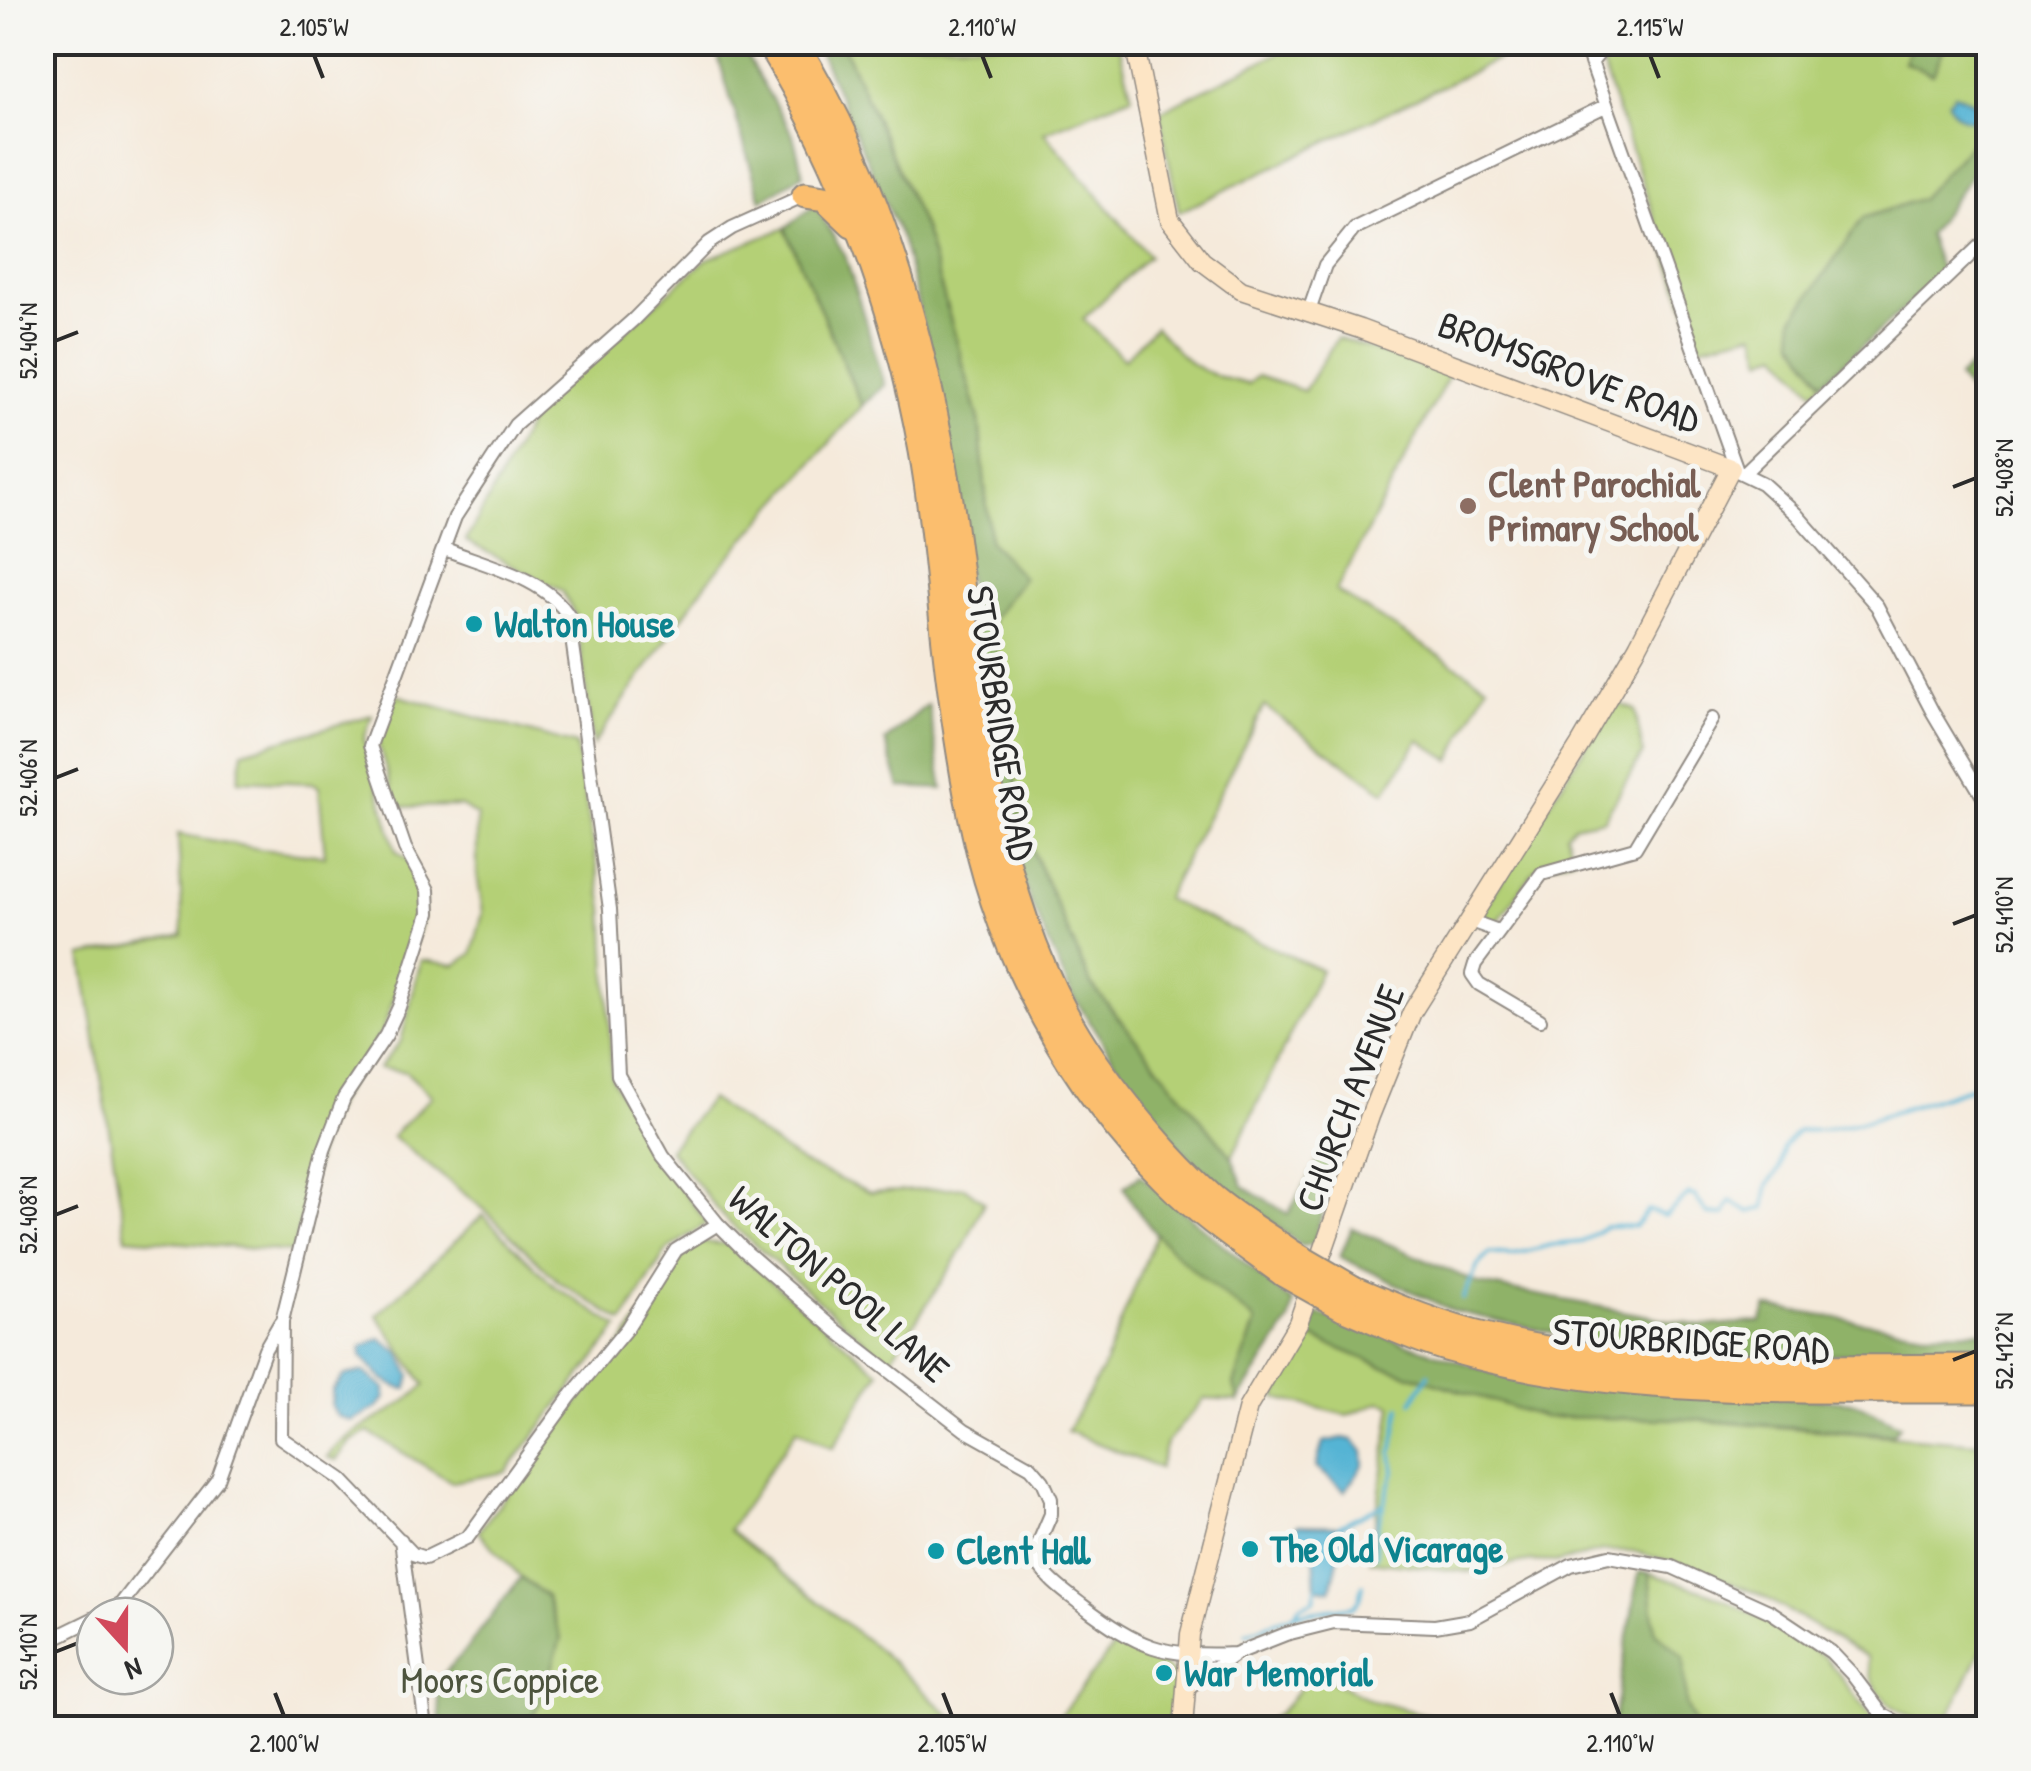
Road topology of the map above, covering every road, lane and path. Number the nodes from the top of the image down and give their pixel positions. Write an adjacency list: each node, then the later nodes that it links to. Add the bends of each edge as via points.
1 (768, 42): 8 (highway, STOURBRIDGE ROAD)
2 (794, 42): 21 (highway, STOURBRIDGE ROAD, via 850,150 906,296 940,438 989,782 1025,920 1066,1014 1130,1108 1212,1196)
3 (1134, 42): 12 (street, BROMSGROVE ROAD, via 1170,220 1202,261 1241,290)
4 (1584, 42): 6 (street)
5 (1608, 42): 6 (street)
6 (1591, 63): 7 (street)
7 (1605, 106): 12 (street, via 1355,228 1325,266); 13 (street)
8 (820, 139): 9 (highway, via 818,176); 10 (highway, STOURBRIDGE ROAD)
9 (805, 195): 10 (highway, via 825,198); 14 (street, via 708,244 515,425 455,517)
10 (859, 231): 21 (highway, STOURBRIDGE ROAD, via 922,450 951,696 975,835 1002,924 1046,1020 1133,1144 1206,1216)
11 (1988, 238): 13 (street)
12 (1308, 314): 13 (street, BROMSGROVE ROAD)
13 (1737, 471): 16 (street, BROMSGROVE ROAD, via 1762,483 1796,514 1877,606); 17 (street, CHURCH AVENUE, via 1571,759)
14 (445, 549): 20 (street, WALTON POOL LANE, via 525,580 561,603 570,617 610,909 618,1075 664,1156); 23 (street, via 370,746 428,890 429,913 386,1035 344,1098 330,1133)
15 (1712, 719): 18 (street, via 1635,848 1542,874)
16 (1988, 805)
17 (1468, 920): 18 (street); 30 (street, CHURCH AVENUE, via 1412,1012 1298,1324 1248,1407)
18 (1498, 931): 19 (street, via 1472,974)
19 (1540, 1020)
20 (718, 1224): 26 (street, via 676,1250 627,1328 468,1537 424,1558); 30 (street, WALTON POOL LANE, via 836,1330 965,1430 1044,1480 1051,1514 1033,1556 1048,1580 1138,1644)
21 (1288, 1264): 22 (highway, STOURBRIDGE ROAD, bridge)
22 (1348, 1298): 24 (highway, STOURBRIDGE ROAD, via 1598,1357); 25 (highway, STOURBRIDGE ROAD, via 1447,1349 1596,1379 1701,1387)
23 (282, 1321): 26 (street, via 281,1438 341,1479); 27 (street, via 218,1479)
24 (1988, 1367)
25 (1988, 1390)
26 (400, 1537): 33 (street)
27 (127, 1596)
28 (75, 1628): 29 (street)
29 (42, 1644)
30 (1189, 1651): 31 (street); 32 (street, CHURCH AVENUE)
31 (1234, 1654): 32 (street); 35 (street, via 1334,1622 1436,1626 1470,1620 1570,1565 1609,1556 1672,1567 1771,1612 1831,1652 1882,1714)
32 (1188, 1687): 34 (street, CHURCH AVENUE)
33 (425, 1720)
34 (1183, 1728)
35 (1908, 1728)

